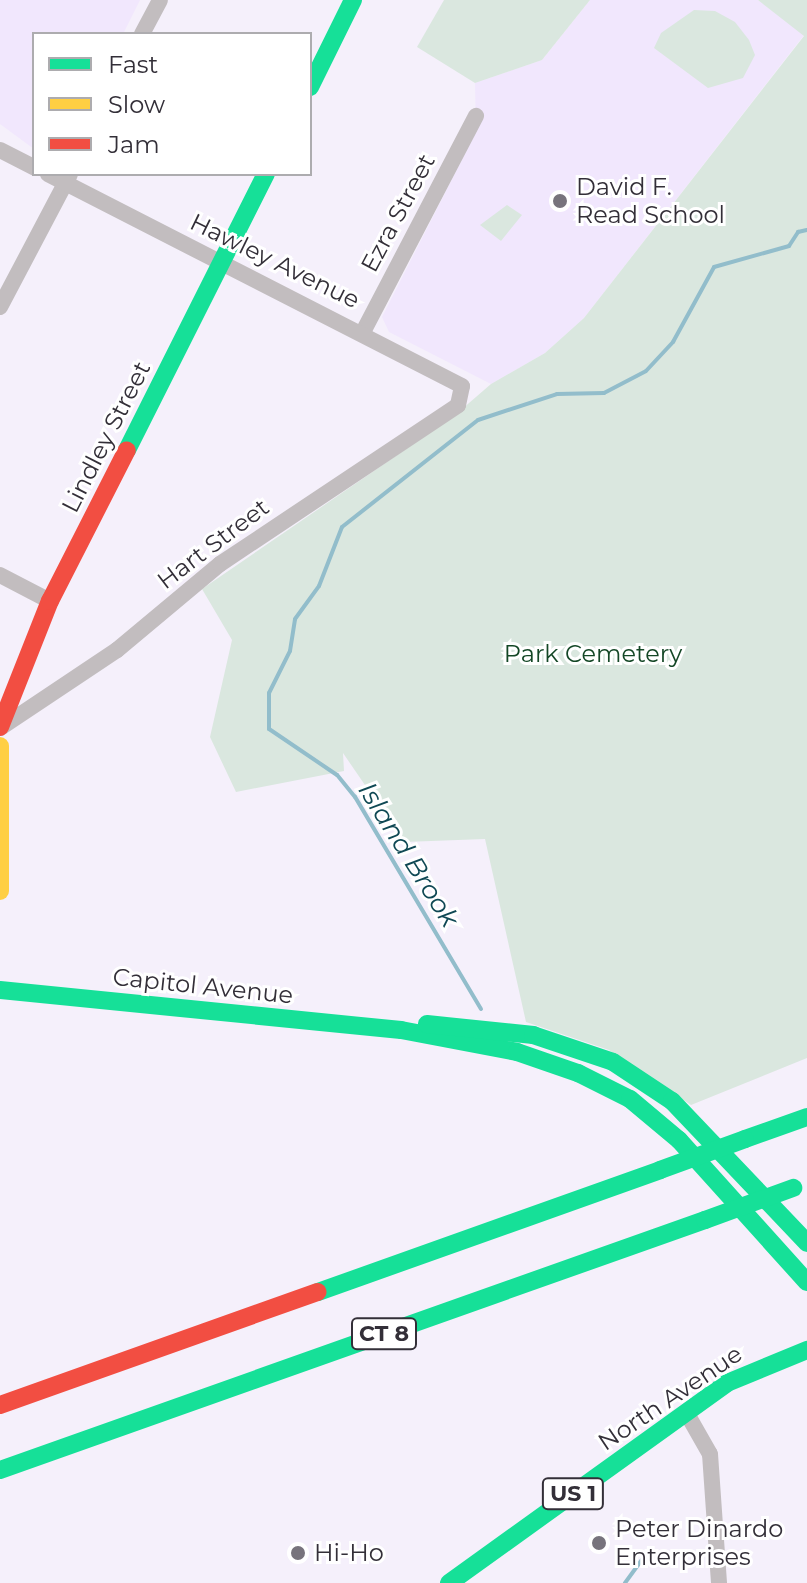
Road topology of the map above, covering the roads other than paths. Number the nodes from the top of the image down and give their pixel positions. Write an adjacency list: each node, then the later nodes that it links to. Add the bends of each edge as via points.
1 (160, 0): 3 (street)
2 (353, 0): 4 (main road)
3 (143, 32)
4 (312, 83)
5 (476, 116): 12 (street, Ezra Street)
6 (0, 150): 7 (street)
7 (32, 166)
8 (265, 176): 10 (main road, Lindley Street)
9 (67, 178): 10 (street, Hawley Avenue); 11 (street)
10 (222, 262): 12 (street, Hawley Avenue); 15 (main road, Lindley Street)
11 (0, 307)
12 (363, 332): 13 (street, Hawley Avenue, via 462,386)
13 (458, 405): 16 (street, Hart Street, via 220,564 117,650)
14 (0, 575): 15 (street)
15 (50, 601): 16 (main road, Lindley Street)
16 (0, 727)
17 (0, 746): 18 (main road)
18 (0, 891)
19 (0, 990): 20 (main road, Capitol Avenue)
20 (401, 1030): 23 (main road, Capitol Avenue, via 435,1022 533,1035 613,1062 672,1101); 24 (main road, Capitol Avenue, via 517,1052 578,1073 630,1099 679,1140)
21 (807, 1117): 26 (main road, CT 8, bridge)
22 (800, 1186): 28 (main road, CT 8, bridge)
23 (803, 1236)
24 (807, 1282)
25 (807, 1350): 27 (main road, North Avenue / US 1, via 757,1367)
26 (0, 1405)
27 (686, 1412): 29 (main road, North Avenue / US 1); 30 (street, via 710,1454)
28 (0, 1470)
29 (449, 1583)
30 (719, 1583)

